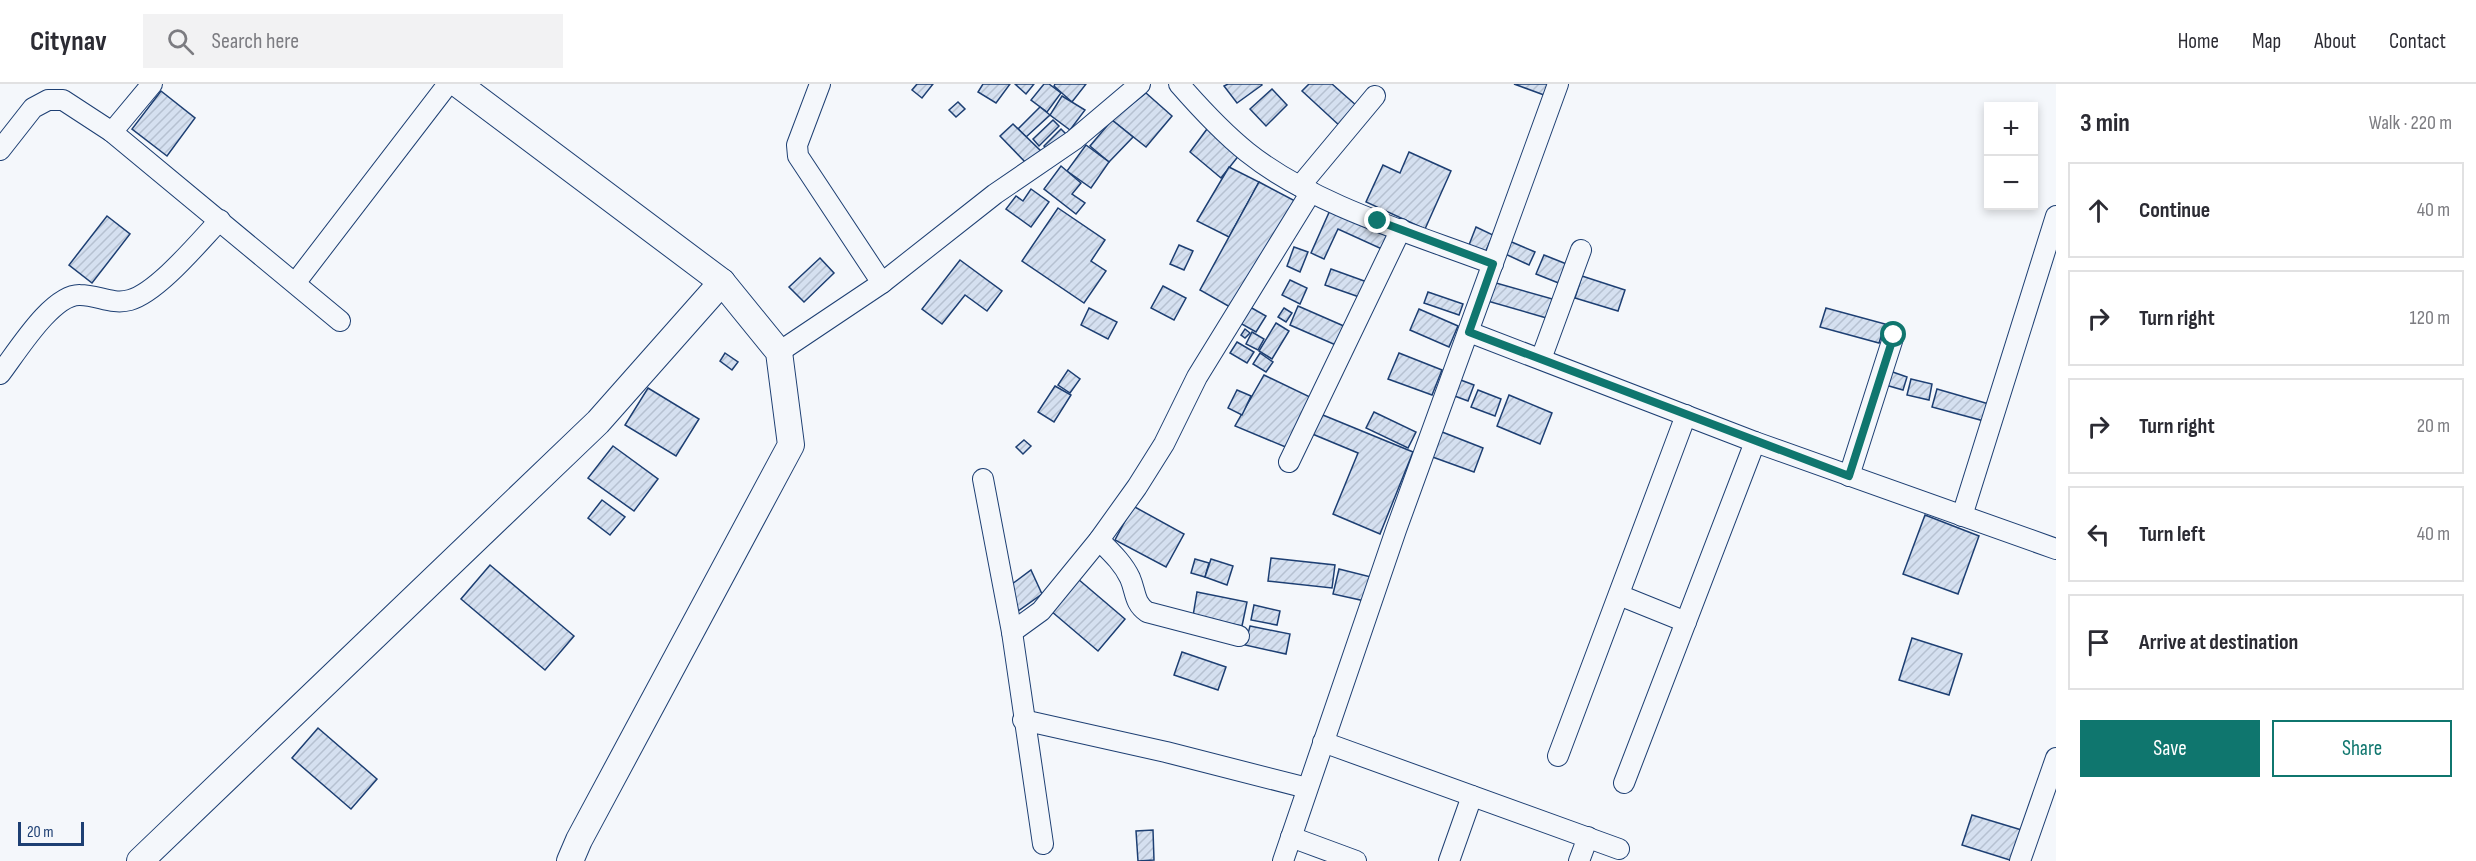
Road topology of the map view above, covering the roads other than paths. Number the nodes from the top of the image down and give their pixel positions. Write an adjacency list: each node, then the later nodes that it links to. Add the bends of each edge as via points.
1 (152, 84): 9 (street)
2 (447, 84): 17 (street)
3 (458, 84): 18 (street)
4 (820, 84): 19 (street, via 797,145 798,156)
5 (1179, 84): 11 (street, via 1248,153)
6 (1558, 84): 16 (street)
7 (1127, 87): 19 (street, via 1074,140 995,194)
8 (1375, 96): 11 (street)
9 (112, 132): 10 (street, via 63,100 48,100 33,108); 13 (street)
10 (0, 150)
11 (1306, 189): 14 (street); 32 (street, via 1197,377 1164,444)
12 (2056, 216): 31 (street)
13 (220, 220): 17 (street); 25 (street, via 153,288 131,300 113,301 80,294 64,298)
14 (1401, 229): 16 (street); 28 (street)
15 (1581, 250): 24 (street)
16 (1493, 264): 21 (street)
17 (296, 282): 20 (street)
18 (722, 282): 23 (street); 49 (street, via 598,422)
19 (882, 283): 23 (street)
20 (340, 321)
21 (1469, 332): 24 (street); 39 (street)
22 (1894, 335): 29 (street)
23 (779, 352): 50 (street, via 791,445)
24 (1541, 359): 26 (street)
25 (0, 374)
26 (1686, 415): 27 (street); 34 (street)
27 (1755, 442): 29 (street); 35 (street)
28 (1290, 462)
29 (1849, 476): 31 (street)
30 (983, 479): 36 (street)
31 (1962, 516): 33 (street)
32 (1099, 540): 36 (street, via 1041,611); 37 (street, via 1115,556 1130,579 1139,606 1147,612)
33 (2056, 549)
34 (1619, 595): 35 (street); 40 (street)
35 (1686, 622): 42 (street)
36 (1012, 632): 38 (street)
37 (1239, 636)
38 (1023, 720): 43 (street); 47 (street)
39 (1323, 742): 43 (street); 44 (street)
40 (1558, 756)
41 (2056, 758): 55 (street)
42 (1624, 783)
43 (1308, 788): 45 (street)
44 (1472, 796): 46 (street); 53 (street)
45 (1291, 837): 51 (street); 52 (street)
46 (1588, 837): 48 (street); 54 (street)
47 (1043, 844)
48 (1619, 849)
49 (140, 861)
50 (570, 861)
51 (1282, 861)
52 (1356, 861)
53 (1449, 861)
54 (1579, 861)
55 (2020, 861)

